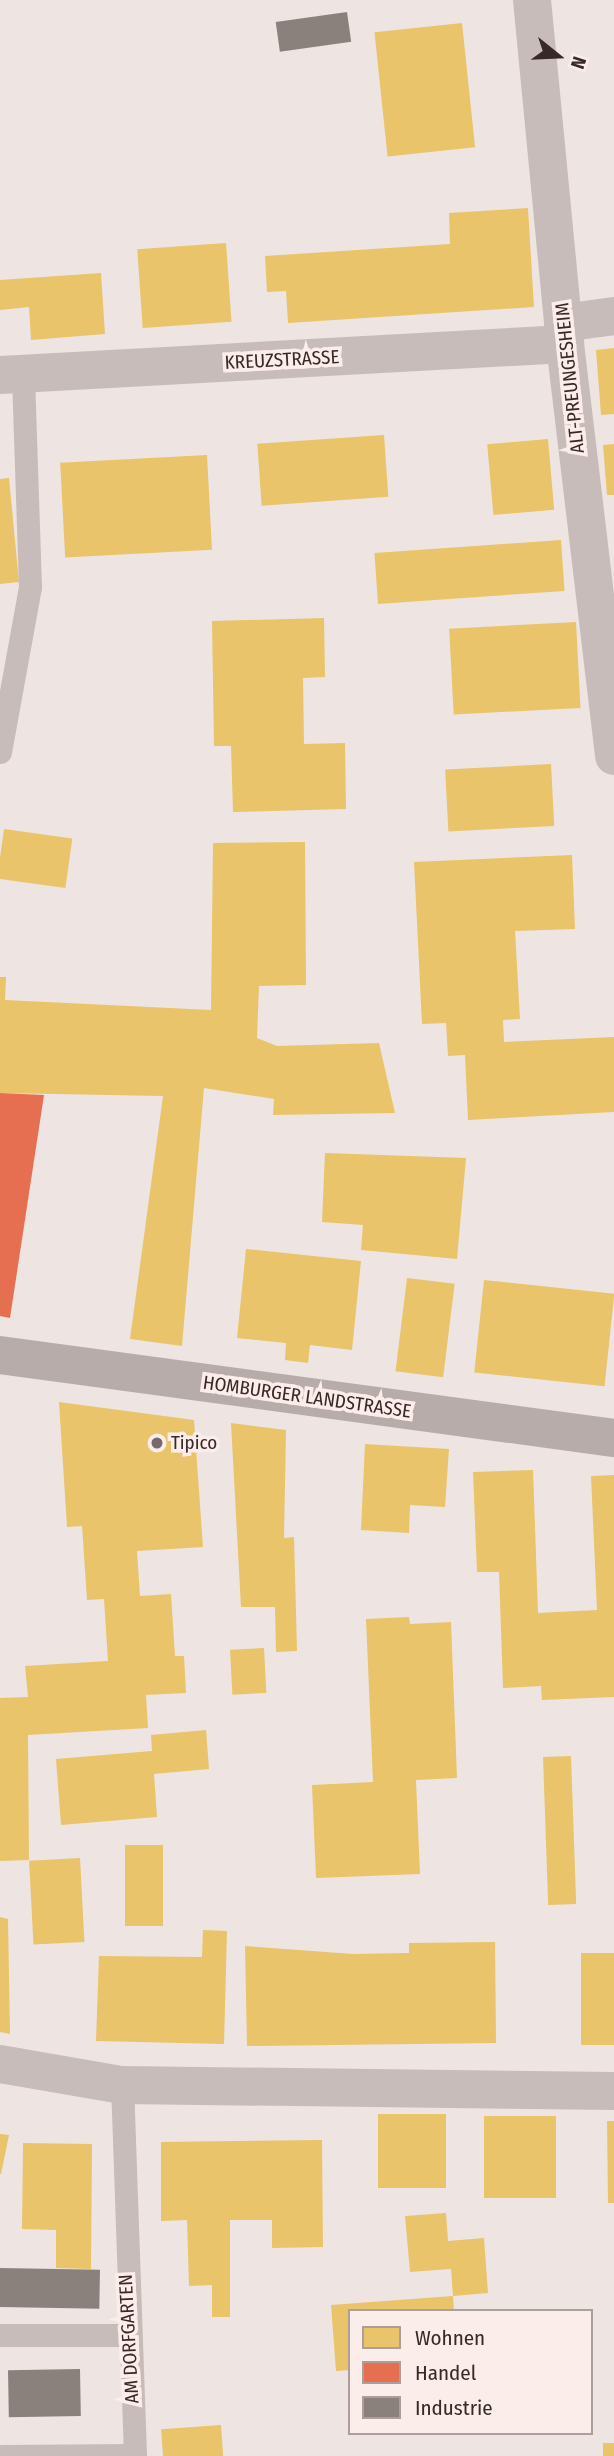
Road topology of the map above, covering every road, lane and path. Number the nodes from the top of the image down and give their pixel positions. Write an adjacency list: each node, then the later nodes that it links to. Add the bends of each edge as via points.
1 (533, 0): 3 (street, ALT-PREUNGESHEIM)
2 (614, 316): 3 (street, KREUZSTRASSE)
3 (564, 333): 4 (street, KREUZSTRASSE); 6 (street, ALT-PREUNGESHEIM)
4 (12, 375): 5 (lane, via 30,587)
5 (0, 752)
6 (614, 756)
7 (0, 1355): 8 (street, HOMBURGER LANDSTRASSE)
8 (614, 1438)
9 (0, 2064): 10 (street)
10 (122, 2085): 11 (street); 13 (lane, AM DORFGARTEN)
11 (614, 2091)
12 (0, 2335): 13 (lane)
13 (128, 2335): 14 (lane, AM DORFGARTEN, via 135,2455)
14 (2, 2456)

